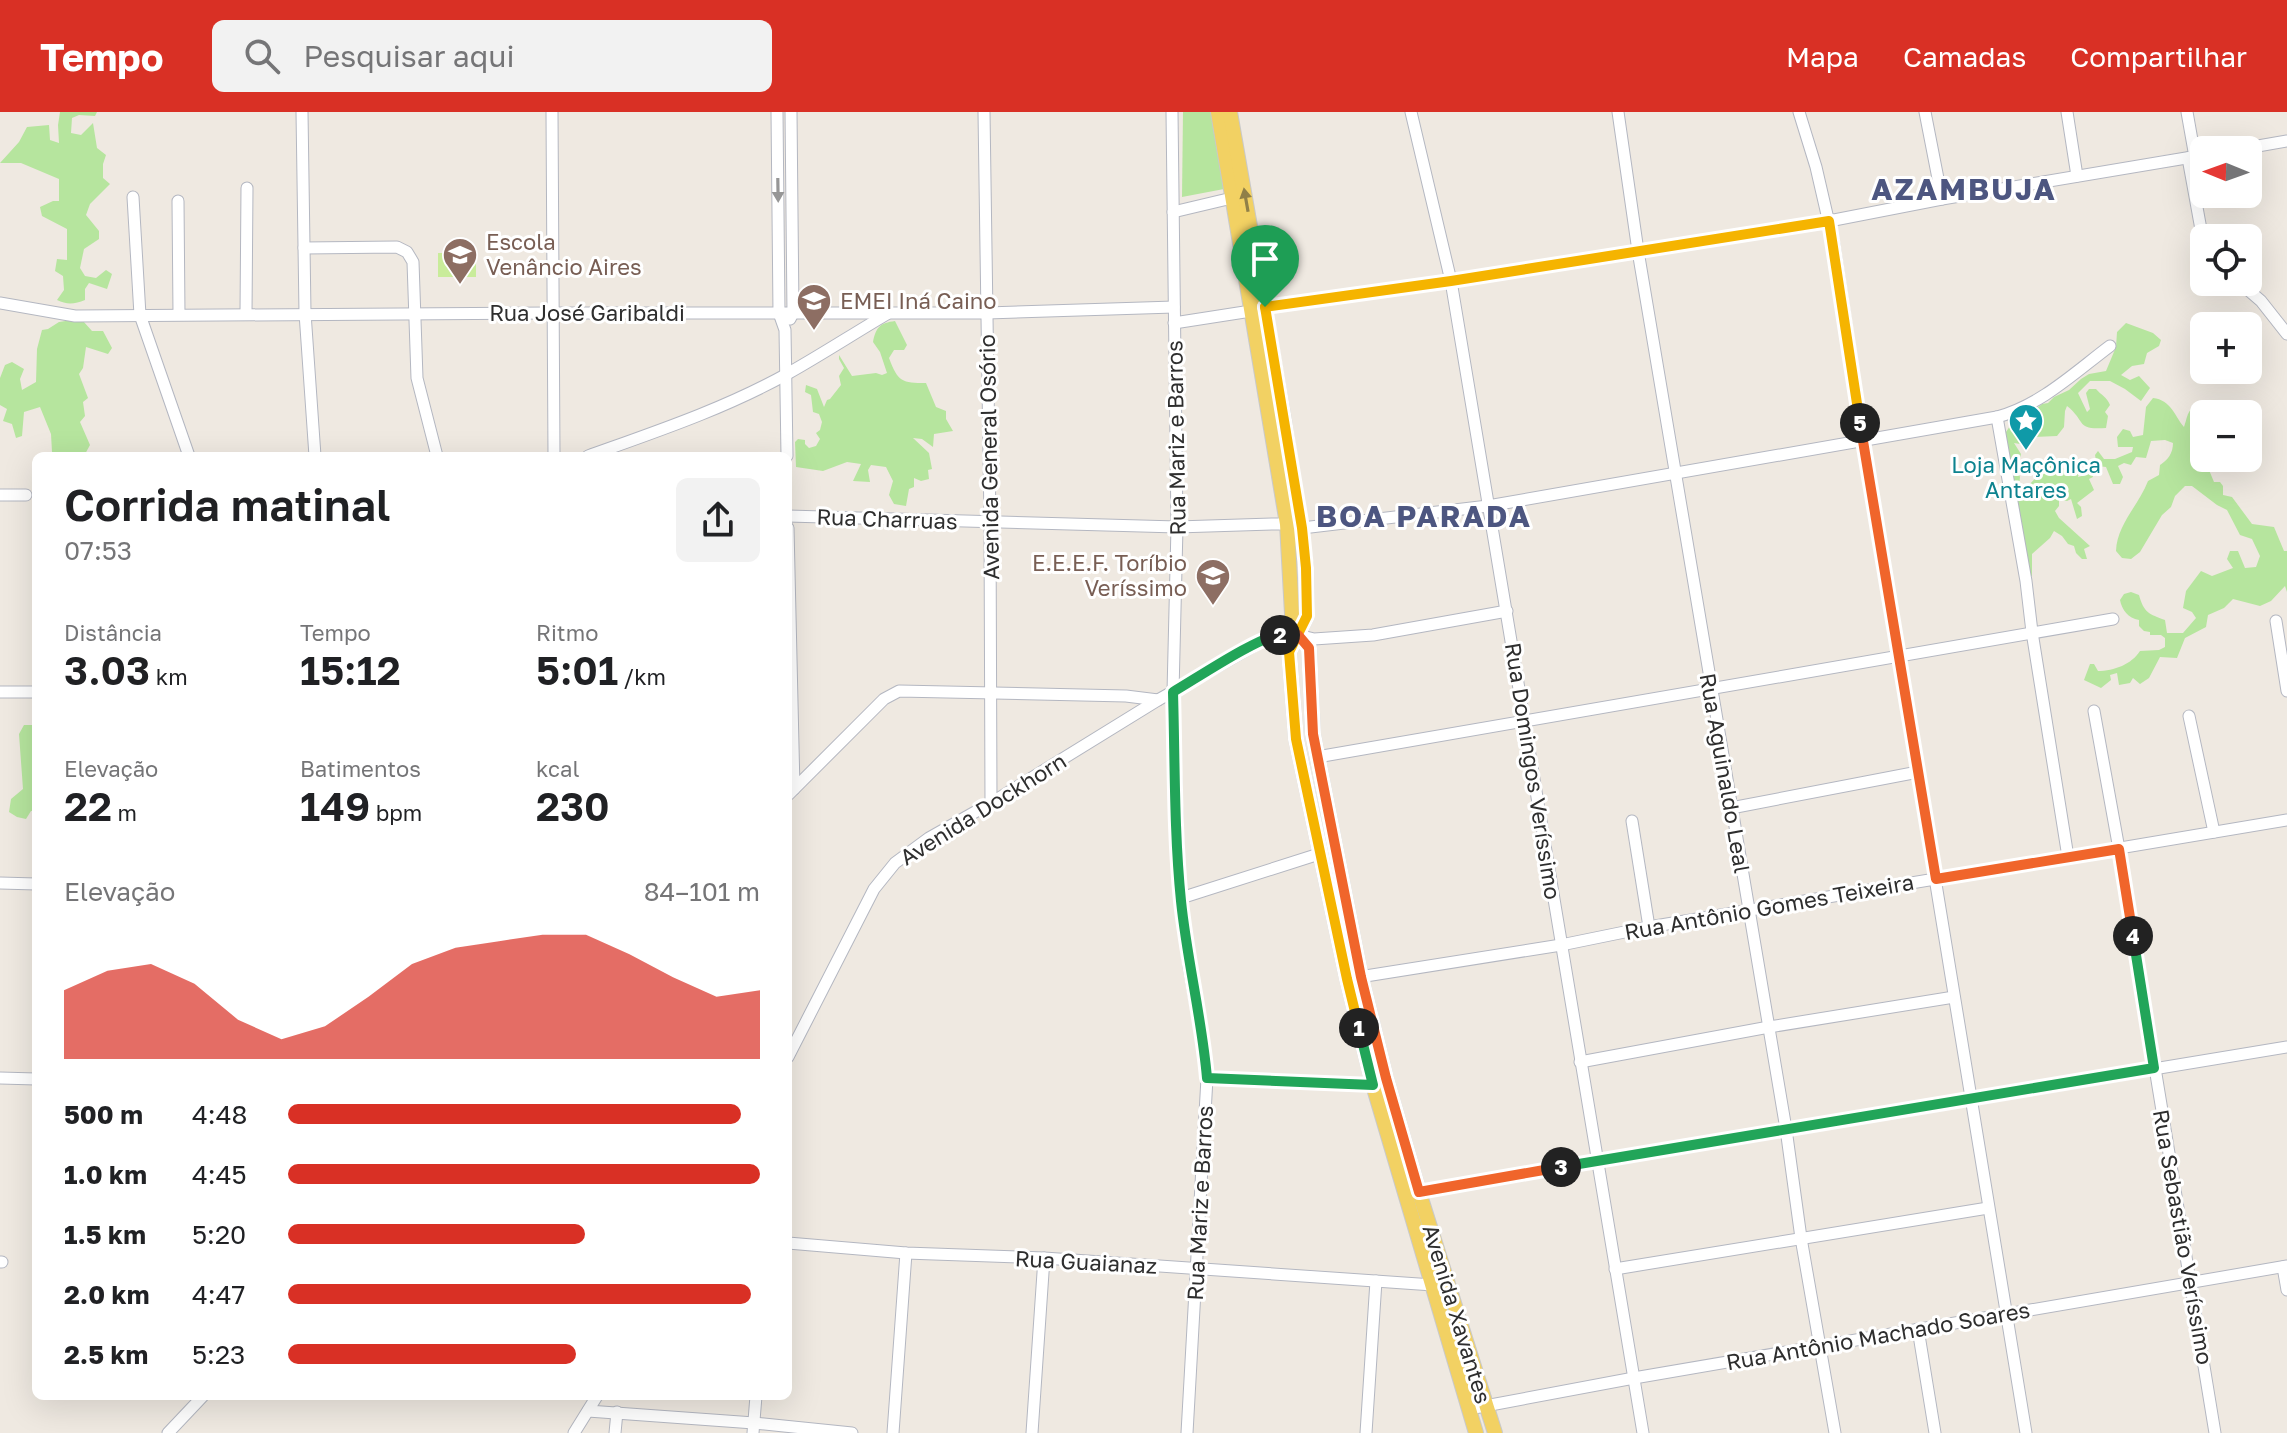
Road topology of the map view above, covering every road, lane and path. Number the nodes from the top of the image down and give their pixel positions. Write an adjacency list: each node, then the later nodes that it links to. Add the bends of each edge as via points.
1 (302, 112): 27 (street)
2 (552, 112): 36 (street)
3 (777, 112): 37 (street, one-way to 37)
4 (791, 112): 38 (street)
5 (984, 112): 39 (street, Avenida General Osório)
6 (1172, 112): 25 (street, Rua Mariz e Barros)
7 (1218, 112): 22 (main road, Avenida Xavantes)
8 (1230, 112): 33 (main road, Avenida Xavantes, one-way to 8)
9 (1411, 112): 29 (street, Rua Domingos Veríssimo)
10 (1618, 112): 28 (street, Rua Aguinaldo Leal)
11 (1799, 112): 26 (street)
12 (1925, 112): 23 (street)
13 (2067, 112): 19 (street)
14 (2187, 112): 15 (street)
15 (2192, 136)
16 (2287, 141): 17 (street)
17 (2262, 145)
18 (2190, 158): 19 (street)
19 (2077, 176): 23 (street)
20 (247, 188): 41 (street)
21 (133, 197): 43 (street)
22 (1232, 198): 25 (street); 33 (main road, Avenida Xavantes)
23 (1942, 199): 26 (street)
24 (178, 201): 40 (street)
25 (1173, 212): 32 (street, Rua Mariz e Barros)
26 (1829, 221): 28 (street); 50 (street)
27 (304, 248): 35 (street); 42 (street, via 397,247 407,252 413,262)
28 (1638, 251): 29 (street); 57 (street, Rua Aguinaldo Leal)
29 (1451, 281): 33 (street); 60 (street, Rua Domingos Veríssimo)
30 (2255, 296): 46 (street)
31 (0, 303): 43 (street, Rua José Garibaldi, via 75,316)
32 (1174, 307): 39 (street, Rua José Garibaldi); 44 (street, Rua Mariz e Barros)
33 (1258, 309): 44 (street); 63 (main road, Avenida Xavantes)
34 (889, 312): 38 (street, Rua José Garibaldi); 39 (street, Rua José Garibaldi); 48 (street)
35 (305, 313): 41 (street, Rua José Garibaldi); 42 (street, Rua José Garibaldi); 52 (street)
36 (553, 313): 37 (street, Rua José Garibaldi); 42 (street, Rua José Garibaldi); 54 (street)
37 (779, 313): 38 (street, Rua José Garibaldi); 45 (street)
38 (793, 313): 45 (street)
39 (987, 313): 62 (street, Avenida General Osório)
40 (179, 314): 41 (street, Rua José Garibaldi); 43 (street, Rua José Garibaldi)
41 (246, 314)
42 (416, 314): 53 (street, via 417,378)
43 (140, 315): 51 (street)
44 (1174, 323): 64 (street, Rua Mariz e Barros)
45 (785, 330): 48 (street)
46 (2287, 334)
47 (2110, 346): 49 (street, Rua Charruas, via 2038,400)
48 (785, 375): 55 (street); 56 (street)
49 (1997, 417): 50 (street, Rua Charruas); 68 (street)
50 (1863, 439): 57 (street, Rua Charruas); 72 (street)
51 (188, 452)
52 (315, 452)
53 (436, 452)
54 (554, 452)
55 (599, 452)
56 (787, 452)
57 (1676, 473): 60 (street, Rua Charruas); 73 (street, Rua Aguinaldo Leal)
58 (0, 495): 59 (street)
59 (26, 495)
60 (1488, 506): 63 (street, Rua Charruas); 65 (street, Rua Domingos Veríssimo)
61 (792, 516): 62 (street, Rua Charruas)
62 (990, 522): 64 (street, Rua Charruas); 78 (street, Avenida General Osório)
63 (1294, 526): 64 (street, Rua Charruas); 69 (main road, Avenida Xavantes, via 1292,614)
64 (1177, 527): 77 (street, Rua Mariz e Barros)
65 (1507, 611): 69 (street, Avenida Dockhorn, via 1373,635); 82 (street, Rua Domingos Veríssimo)
66 (2113, 619): 68 (street)
67 (2276, 621): 74 (street)
68 (2032, 632): 72 (street); 93 (street)
69 (1298, 635): 70 (street, Avenida Dockhorn); 71 (main road); 83 (main road, Avenida Xavantes, via 1309,648)
70 (1262, 640): 71 (street); 77 (street, Avenida Dockhorn)
71 (1289, 652): 92 (main road, Avenida Xavantes, via 1296,739)
72 (1900, 655): 73 (street); 84 (street)
73 (1711, 690): 82 (street); 87 (street, Rua Aguinaldo Leal)
74 (2287, 691)
75 (0, 692): 76 (street)
76 (32, 692)
77 (1173, 692): 79 (street, Avenida Dockhorn); 97 (street, Rua Mariz e Barros)
78 (991, 693): 79 (street); 85 (street, via 899,691 884,699); 86 (street, Avenida General Osório)
79 (1158, 700): 86 (street, Avenida Dockhorn)
80 (2094, 711): 91 (street, Rua Sebastião Veríssimo)
81 (2189, 716): 90 (street)
82 (1525, 721): 83 (street); 100 (street, Rua Domingos Veríssimo)
83 (1317, 757): 101 (main road, Avenida Xavantes)
84 (1918, 772): 87 (street); 94 (street)
85 (792, 791)
86 (991, 803): 105 (street, Avenida Dockhorn, via 895,863 874,889)
87 (1731, 808): 98 (street, Rua Aguinaldo Leal)
88 (2287, 820): 90 (street, Rua Antônio Gomes Teixeira)
89 (1632, 821): 99 (street)
90 (2214, 832): 91 (street, Rua Antônio Gomes Teixeira)
91 (2119, 849): 93 (street, Rua Antônio Gomes Teixeira); 107 (street, Rua Sebastião Veríssimo)
92 (1319, 854): 97 (street); 101 (main road, Avenida Xavantes)
93 (2068, 857): 94 (street, Rua Antônio Gomes Teixeira)
94 (1936, 879): 98 (street, Rua Antônio Gomes Teixeira); 102 (street)
95 (0, 883): 96 (street)
96 (32, 884)
97 (1181, 898): 109 (street, Rua Mariz e Barros)
98 (1748, 911): 99 (street, Rua Antônio Gomes Teixeira); 103 (street, Rua Aguinaldo Leal)
99 (1649, 927): 100 (street, Rua Antônio Gomes Teixeira)
100 (1561, 945): 101 (street, Rua Antônio Gomes Teixeira); 106 (street, Rua Domingos Veríssimo)
101 (1354, 978): 111 (main road, Avenida Xavantes); 115 (main road, Avenida Xavantes)
102 (1954, 997): 103 (street); 112 (street)
103 (1769, 1027): 106 (street); 113 (street, Rua Aguinaldo Leal)
104 (2287, 1047): 107 (street)
105 (792, 1049)
106 (1580, 1062): 114 (street, Rua Domingos Veríssimo)
107 (2154, 1068): 112 (street); 125 (street, Rua Sebastião Veríssimo)
108 (0, 1078): 110 (street)
109 (1207, 1078): 111 (street); 122 (street, Rua Mariz e Barros)
110 (32, 1079)
111 (1373, 1085): 126 (main road, Avenida Xavantes)
112 (1970, 1099): 113 (street); 116 (street)
113 (1786, 1129): 114 (street); 117 (street, Rua Aguinaldo Leal)
114 (1597, 1161): 115 (street); 123 (street, Rua Domingos Veríssimo)
115 (1419, 1192): 135 (main road, Avenida Xavantes)
116 (1988, 1208): 117 (street); 128 (street)
117 (1801, 1238): 123 (street); 130 (street, Rua Aguinaldo Leal)
118 (792, 1243): 119 (street, Rua Guaianaz)
119 (906, 1253): 120 (street, Rua Guaianaz); 144 (street)
120 (1044, 1258): 122 (street, Rua Guaianaz); 145 (street)
121 (2285, 1267): 125 (street, Rua Antônio Machado Soares); 127 (street)
122 (1196, 1268): 124 (street, Rua Guaianaz); 146 (street, Rua Mariz e Barros)
123 (1615, 1269): 131 (street, Rua Domingos Veríssimo)
124 (1376, 1281): 126 (street, Rua Guaianaz); 147 (street)
125 (2191, 1282): 128 (street, Rua Antônio Machado Soares); 154 (street, Rua Sebastião Veríssimo)
126 (1433, 1285): 136 (main road, Avenida Xavantes)
127 (2287, 1290)
128 (2006, 1314): 129 (street, Rua Antônio Machado Soares); 153 (street)
129 (1918, 1329): 130 (street, Rua Antônio Machado Soares); 152 (street)
130 (1820, 1347): 131 (street, Rua Antônio Machado Soares); 151 (street, Rua Aguinaldo Leal)
131 (1634, 1378): 135 (street, Rua Antônio Machado Soares); 150 (street, Rua Domingos Veríssimo)
132 (199, 1400): 140 (street)
133 (595, 1400): 137 (street)
134 (756, 1400): 139 (street)
135 (1486, 1406): 136 (street, Rua Antônio Machado Soares); 149 (main road, Avenida Xavantes)
136 (1469, 1409): 148 (main road, Avenida Xavantes)
137 (588, 1411): 138 (street); 141 (street)
138 (617, 1412): 139 (street); 142 (street)
139 (753, 1428): 143 (street)
140 (168, 1433)
141 (574, 1433)
142 (615, 1433)
143 (852, 1433)
144 (893, 1433)
145 (1032, 1433)
146 (1187, 1433)
147 (1366, 1433)
148 (1476, 1433)
149 (1495, 1433)
150 (1643, 1433)
151 (1835, 1433)
152 (1935, 1433)
153 (2026, 1433)
154 (2215, 1433)

